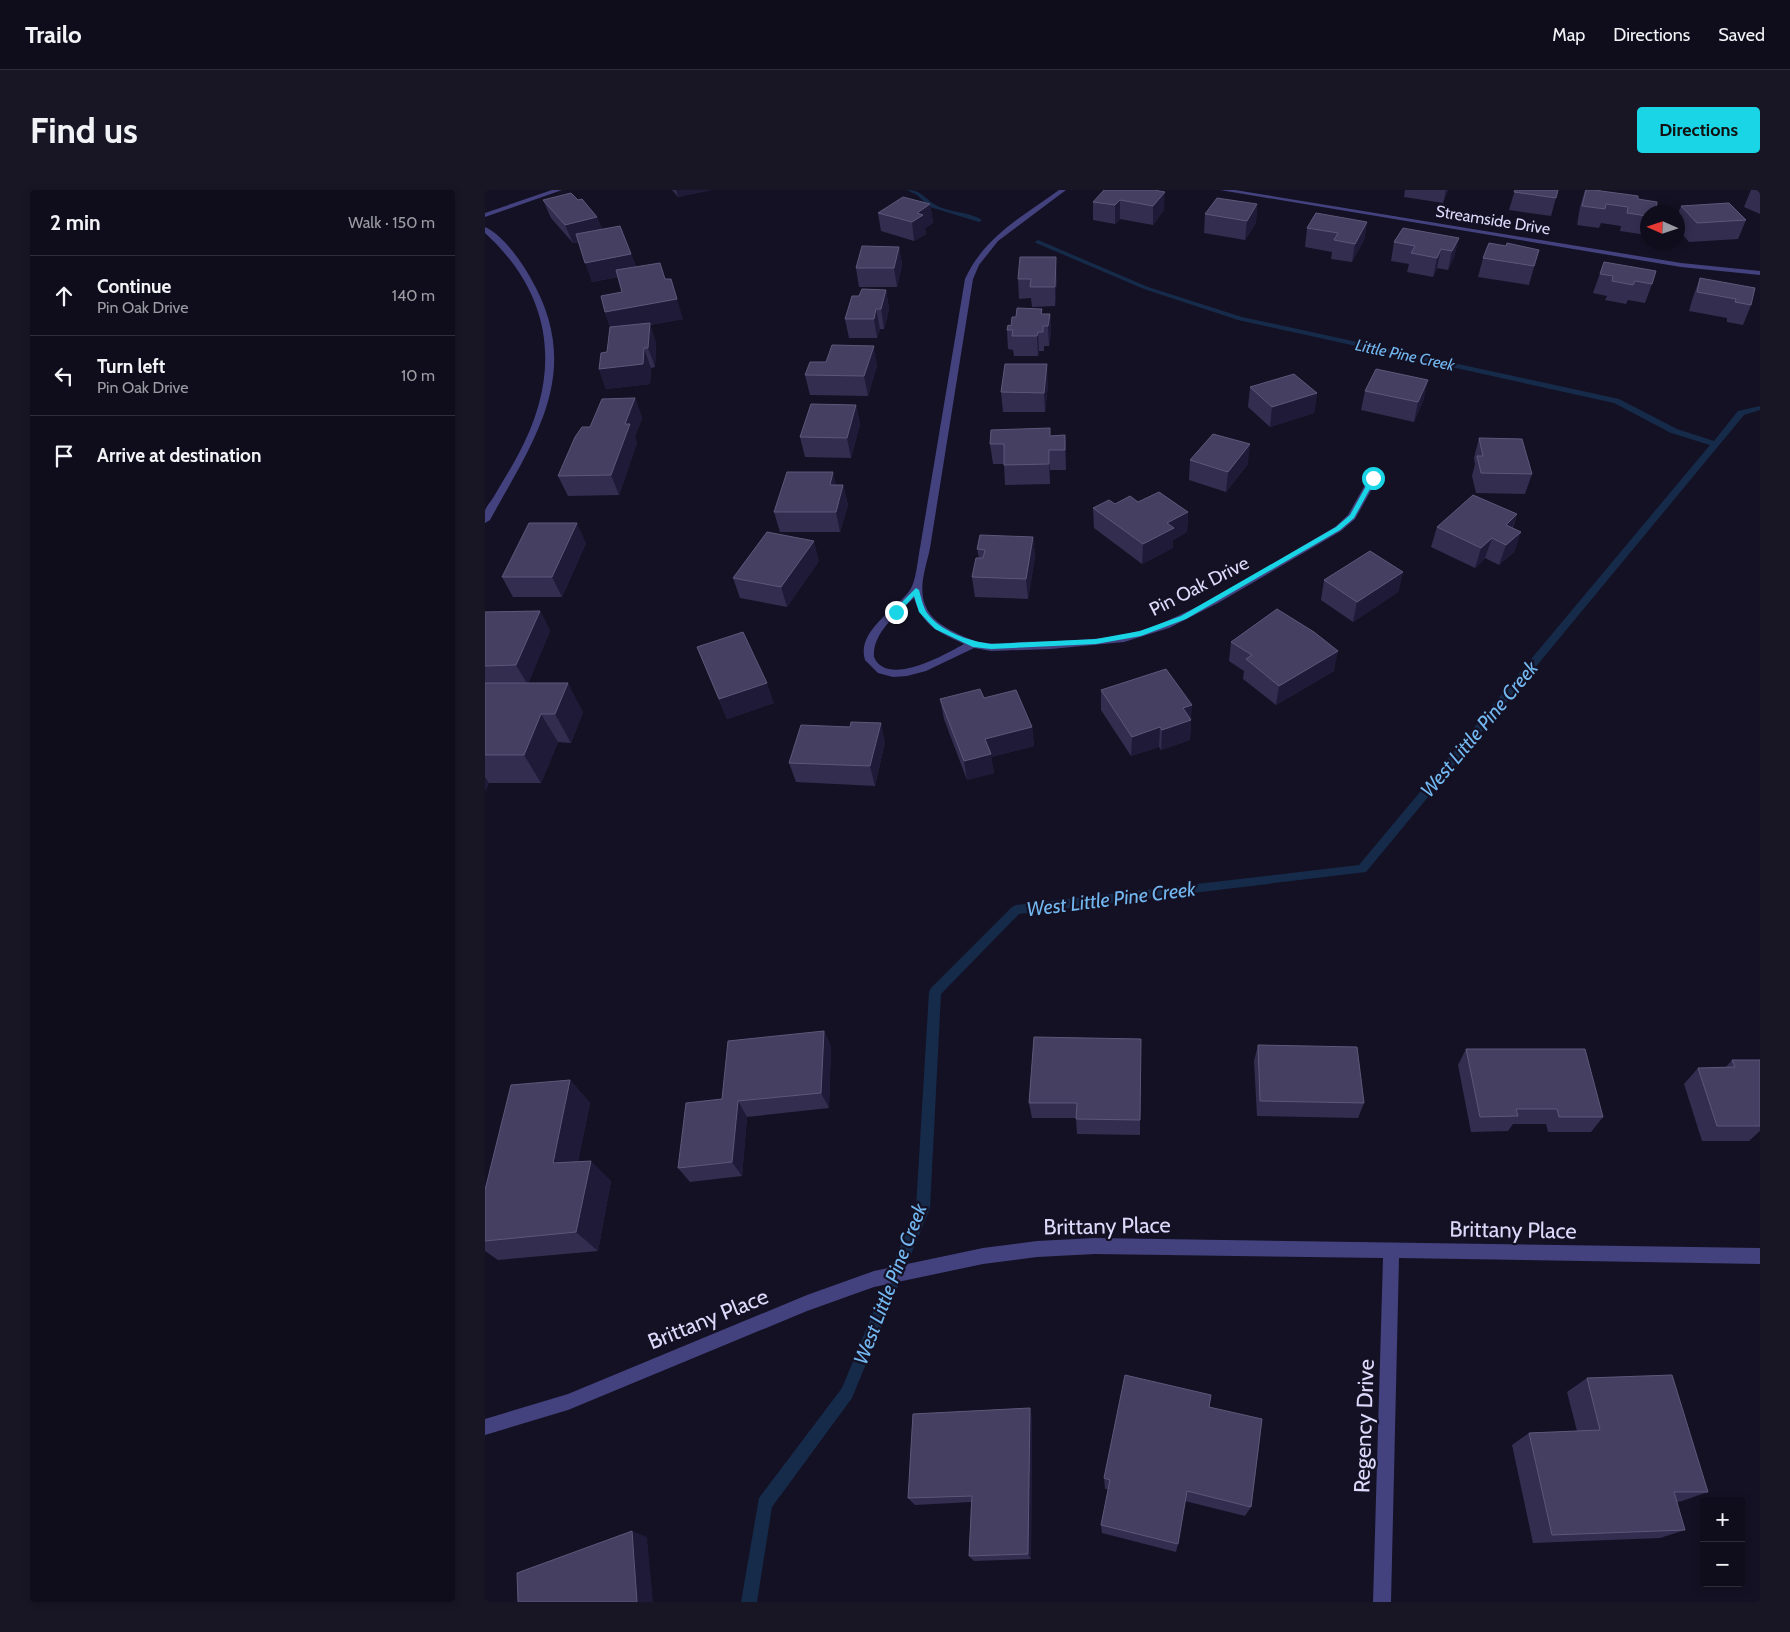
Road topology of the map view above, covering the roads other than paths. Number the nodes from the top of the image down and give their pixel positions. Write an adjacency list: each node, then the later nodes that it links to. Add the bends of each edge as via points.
1 (559, 190): 4 (street)
2 (1063, 190): 9 (street, via 990,244 972,269)
3 (1223, 190): 6 (street, Streamside Drive, via 1681,265)
4 (485, 215)
5 (485, 229): 8 (street, via 511,253 538,297 548,332 550,370 545,400 535,428)
6 (1760, 273)
7 (1373, 478): 10 (street, Pin Oak Drive, via 1352,516 1338,528 1165,626 1096,642 1018,647)
8 (485, 520)
9 (916, 590): 10 (street, Pin Oak Drive, via 923,612 930,621); 10 (street, via 873,637 868,648 869,660 876,668 888,673 920,670)
10 (973, 644)
11 (1391, 1251): 12 (street, Brittany Place); 13 (street, Brittany Place, via 1095,1246 983,1256 926,1267 874,1279 807,1303 568,1402); 14 (street, Regency Drive)
12 (1760, 1256)
13 (485, 1427)
14 (1382, 1602)

